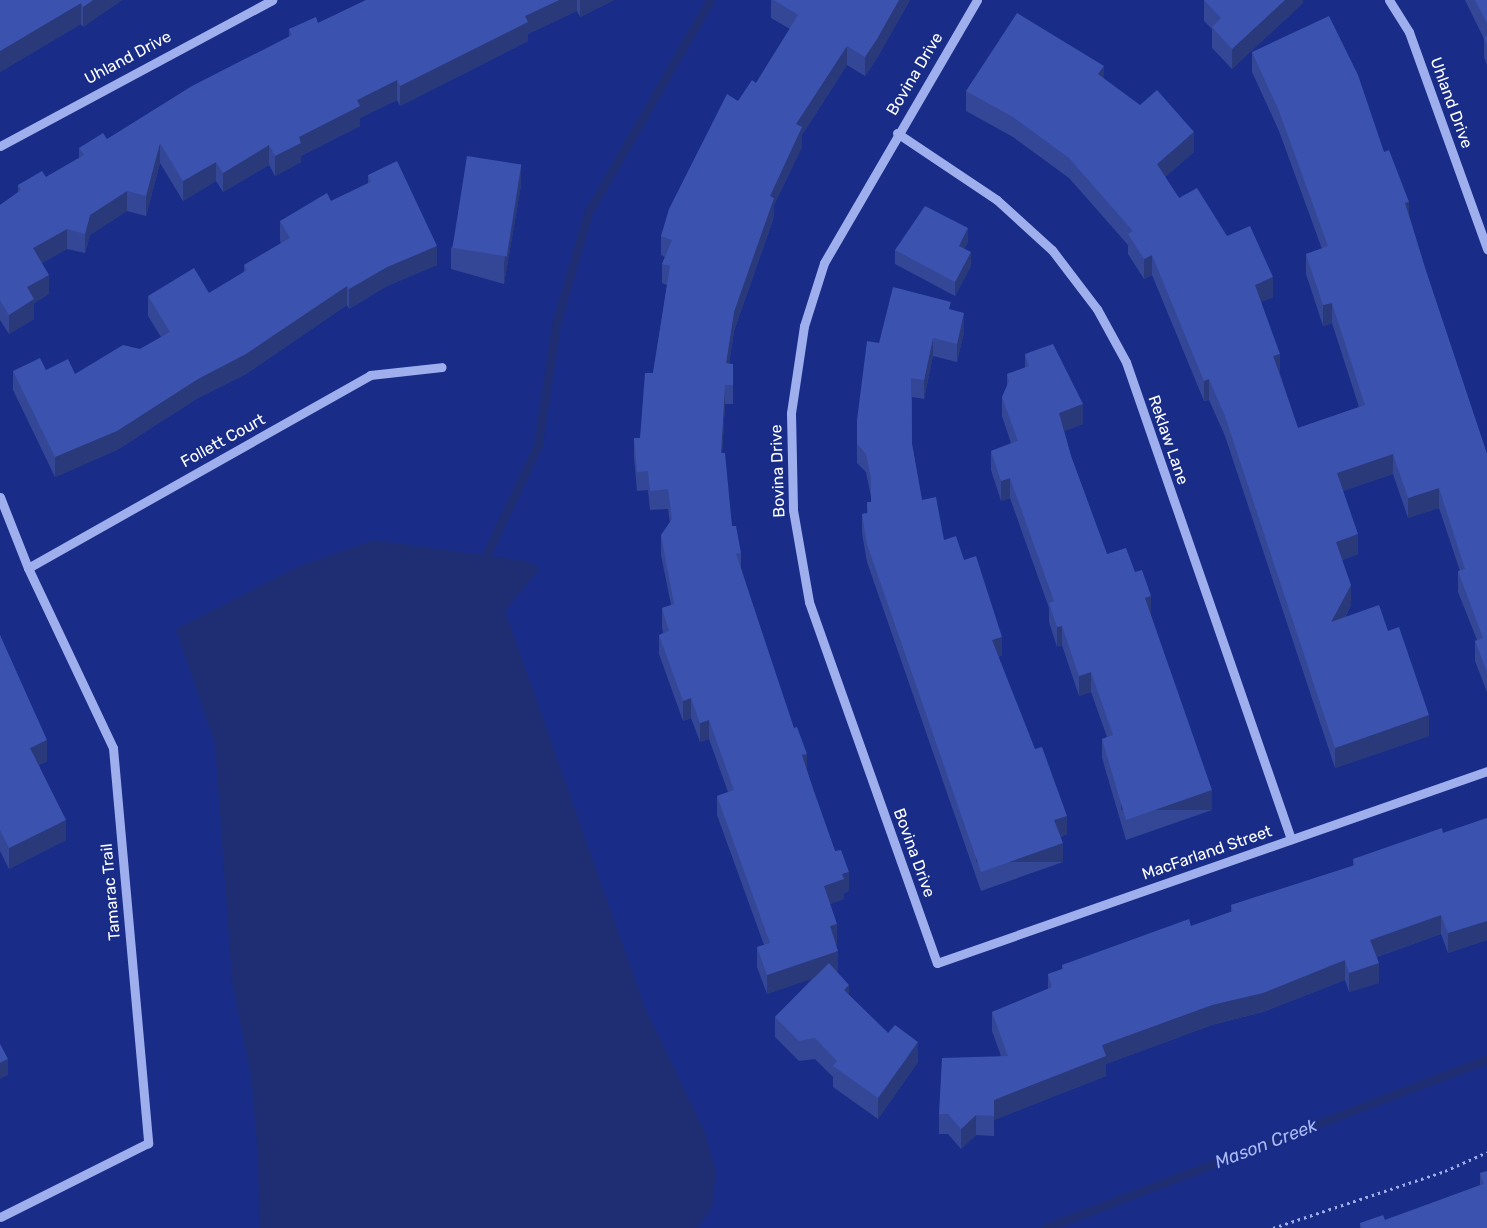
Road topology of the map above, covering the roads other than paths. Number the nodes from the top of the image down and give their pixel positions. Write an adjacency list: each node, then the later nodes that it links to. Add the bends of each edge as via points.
1 (272, 0): 5 (street, Uhland Drive)
2 (977, 0): 4 (street, Bovina Drive)
3 (1389, 0): 6 (street, Uhland Drive, via 1409,32)
4 (897, 133): 11 (street, Reklaw Lane, via 997,200 1052,250 1098,308 1126,362); 12 (street, Bovina Drive, via 824,263 806,318 791,413 789,462 809,602)
5 (0, 146)
6 (1487, 249)
7 (442, 367): 9 (street, Follett Court, via 370,376)
8 (0, 497): 9 (street, Tamarac Trail)
9 (28, 568): 13 (street, Tamarac Trail, via 113,748 148,1143)
10 (1487, 771): 11 (street, MacFarland Street)
11 (1291, 839): 12 (street, MacFarland Street)
12 (937, 963)
13 (0, 1217)

